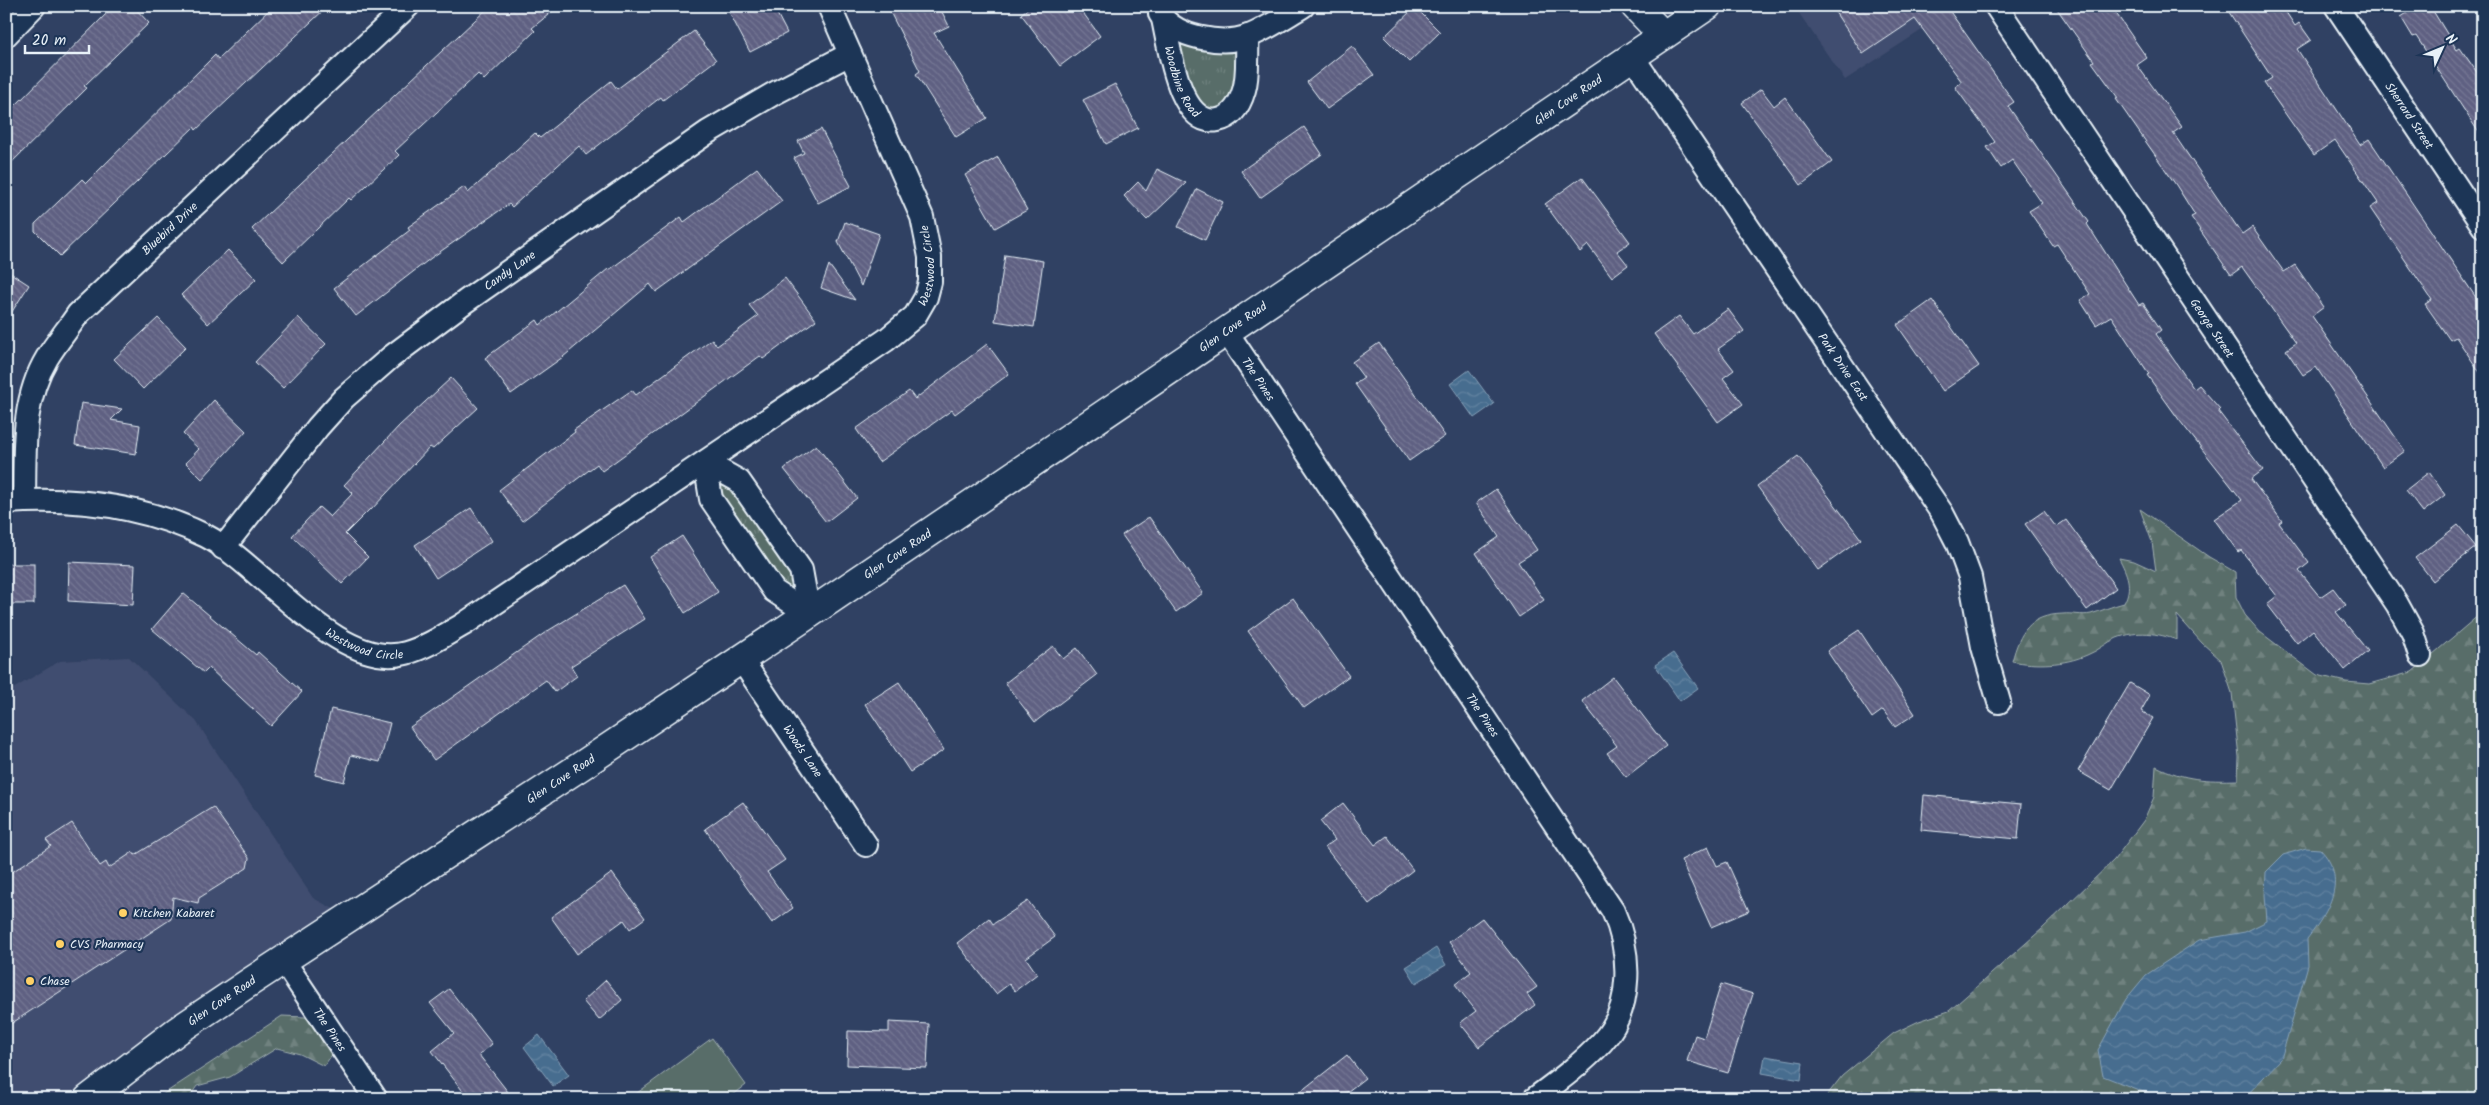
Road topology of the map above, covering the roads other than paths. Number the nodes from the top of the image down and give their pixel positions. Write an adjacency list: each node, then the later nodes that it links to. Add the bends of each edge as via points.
1 (34, 6): 10 (street)
2 (408, 6): 18 (street, Bluebird Drive, via 78,314 46,360 33,391)
3 (829, 6): 13 (street, Westwood Circle)
4 (1303, 6): 12 (street, Woodbine Road)
5 (1635, 6): 11 (main road)
6 (1707, 6): 11 (main road, Glen Cove Road)
7 (1996, 6): 21 (street, George Street, via 2398,604)
8 (2336, 6): 15 (street, Sherrard Street)
9 (1159, 12): 12 (street, Woodbine Road, via 1185,34 1233,39); 12 (street, Woodbine Road, via 1179,88 1187,103 1201,117 1212,121 1226,118 1235,110 1245,89)
10 (6, 35)
11 (1663, 35): 14 (main road, Glen Cove Road)
12 (1248, 36)
13 (850, 54): 17 (street, Westwood Circle, via 922,217 930,256 930,282 926,297 915,316 886,340); 19 (street, Candy Lane, via 708,132 391,356 344,398)
14 (1632, 56): 16 (main road, Glen Cove Road); 23 (street, Park Drive East, via 1942,513 1970,577 1983,647)
15 (2483, 226)
16 (1226, 331): 20 (main road, Glen Cove Road); 28 (street, The Pines, via 1613,911 1622,931 1626,987 1616,1019 1603,1042)
17 (705, 462): 19 (street, Westwood Circle, via 464,624 405,654 370,653 330,634); 20 (street, via 711,499 768,584); 20 (street, via 739,481 801,570)
18 (15, 502): 19 (street, Westwood Circle, via 88,502 126,507 206,537)
19 (222, 548)
20 (809, 614): 22 (main road, Glen Cove Road)
21 (2420, 655)
22 (741, 659): 24 (street, Woods Lane); 25 (main road, Glen Cove Road)
23 (1999, 702)
24 (866, 845)
25 (283, 960): 26 (main road, Glen Cove Road, via 177,1031); 27 (street, The Pines)
26 (88, 1099)
27 (376, 1099)
28 (1534, 1099)

